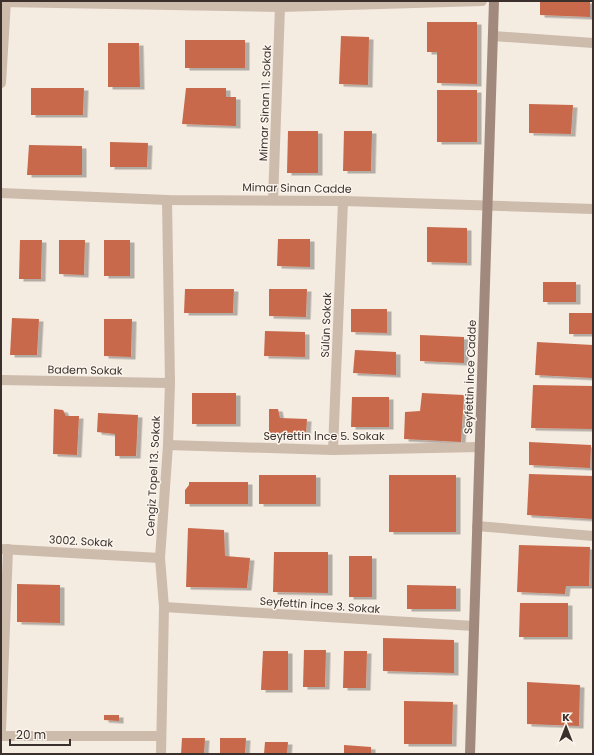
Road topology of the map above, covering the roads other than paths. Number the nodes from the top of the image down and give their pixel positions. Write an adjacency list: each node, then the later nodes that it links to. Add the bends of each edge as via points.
1 (482, 1): 4 (street)
2 (494, 1): 5 (main road, Seyfettin İnce Cadde)
3 (4, 2): 4 (street); 7 (street)
4 (280, 7): 10 (street, Mimar Sinan 11. Sokak)
5 (493, 36): 6 (street); 12 (main road, Seyfettin İnce Cadde)
6 (593, 43)
7 (1, 82)
8 (1, 193): 9 (street, Mimar Sinan Cadde)
9 (167, 200): 10 (street, Mimar Sinan Cadde); 15 (street, Cengiz Topel 13. Sokak)
10 (273, 200): 11 (street, Mimar Sinan Cadde)
11 (343, 201): 12 (street, Mimar Sinan Cadde); 18 (street, Sülün Sokak)
12 (487, 206): 13 (street, Mimar Sinan Cadde); 17 (main road, Seyfettin İnce Cadde)
13 (593, 209)
14 (1, 380): 15 (street, Badem Sokak)
15 (170, 383): 16 (street, Cengiz Topel 13. Sokak)
16 (168, 445): 18 (street, Seyfettin İnce 5. Sokak); 22 (street, Cengiz Topel 13. Sokak)
17 (480, 447): 18 (street, Seyfettin İnce 5. Sokak); 19 (main road, Seyfettin İnce Cadde)
18 (333, 450)
19 (477, 526): 20 (street); 24 (main road, Seyfettin İnce Cadde)
20 (593, 536)
21 (4, 549): 22 (street, 3002. Sokak); 25 (street)
22 (160, 558): 23 (street, Cengiz Topel 13. Sokak)
23 (164, 607): 24 (street, Seyfettin İnce 3. Sokak); 27 (street, Cengiz Topel 13. Sokak)
24 (474, 626): 29 (main road, Seyfettin İnce Cadde)
25 (1, 730)
26 (1, 736): 27 (street)
27 (160, 736): 28 (street, Cengiz Topel 13. Sokak)
28 (161, 754)
29 (470, 754)

